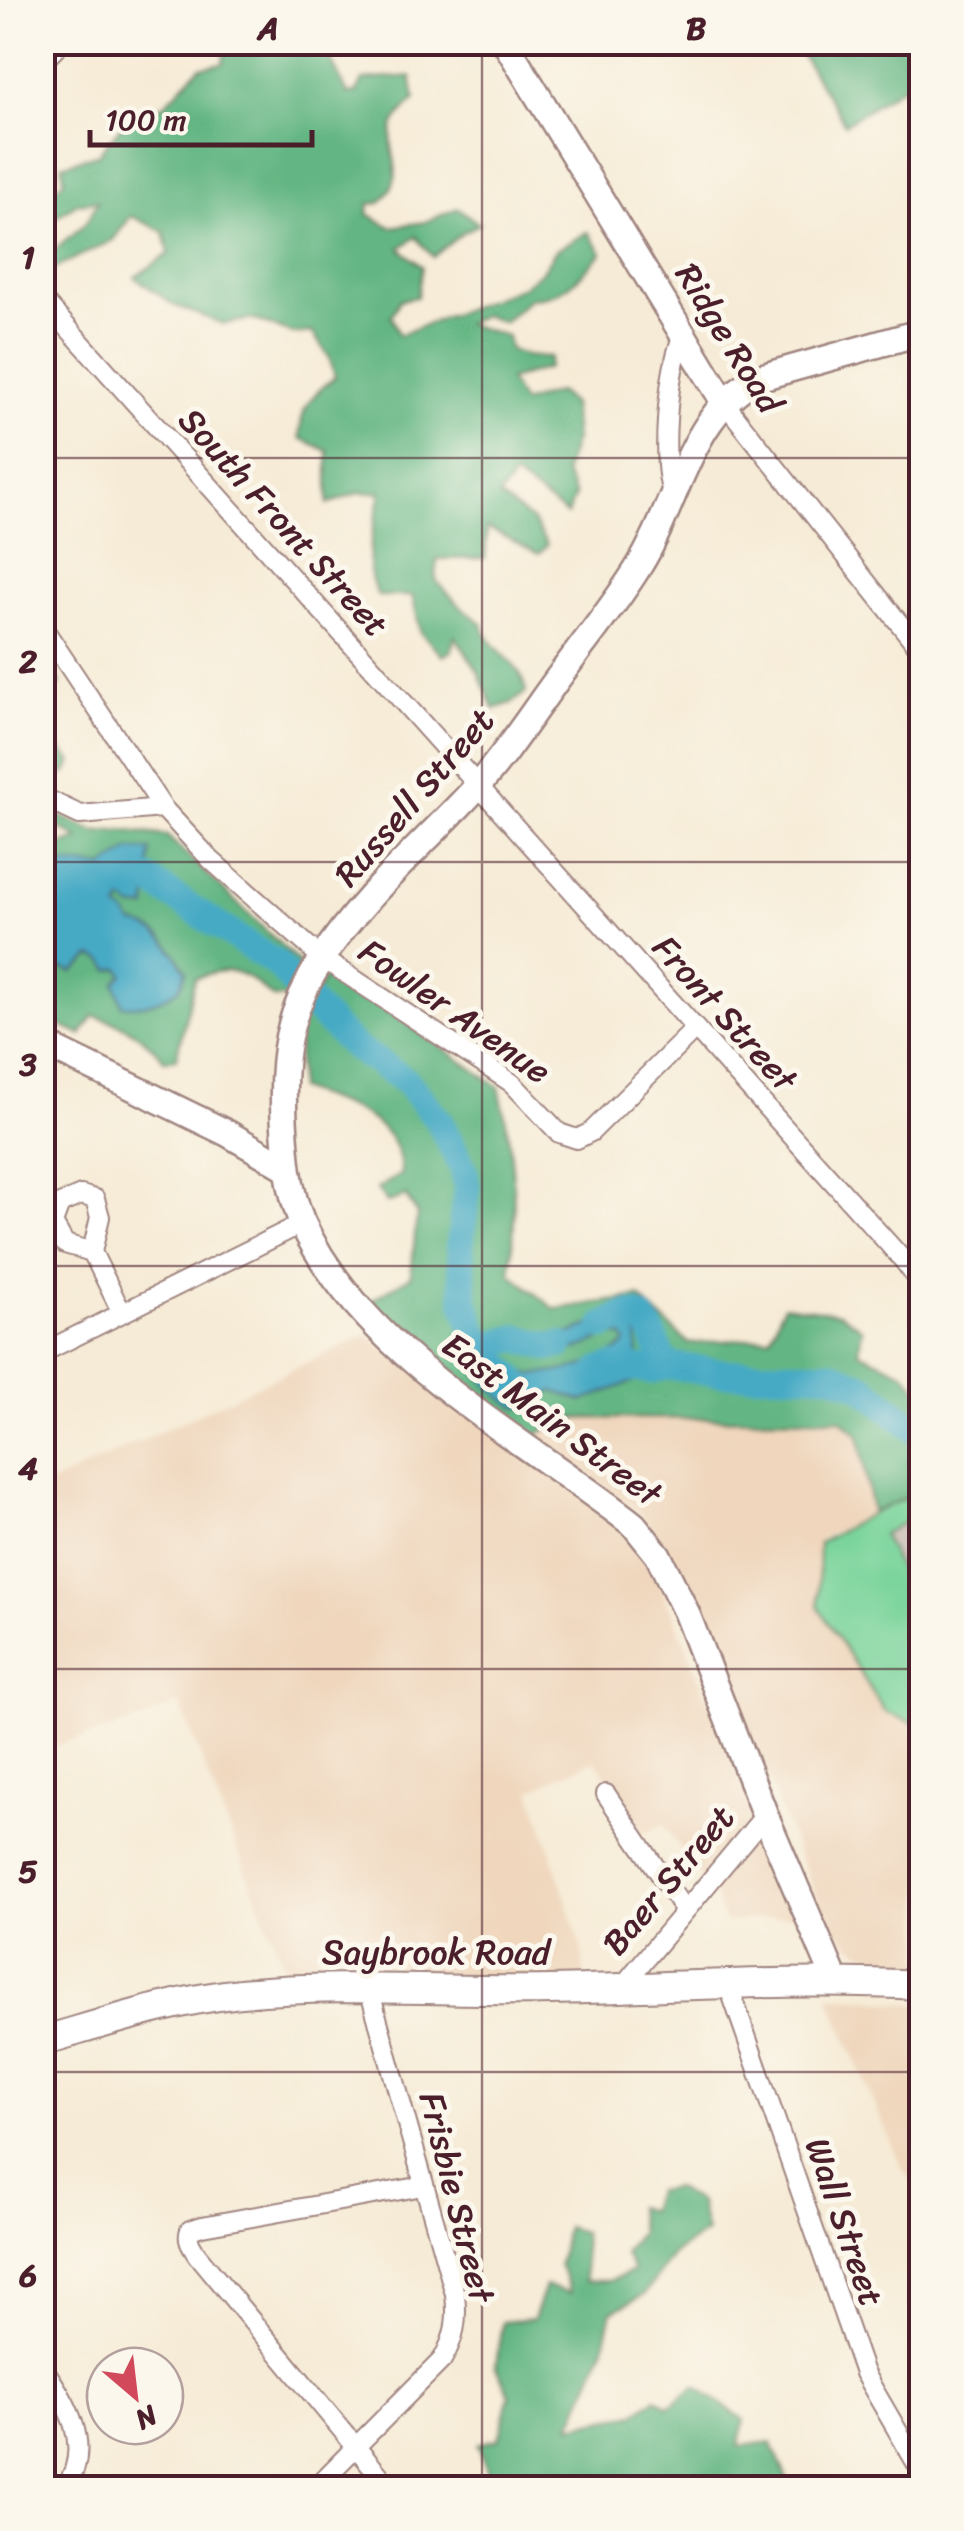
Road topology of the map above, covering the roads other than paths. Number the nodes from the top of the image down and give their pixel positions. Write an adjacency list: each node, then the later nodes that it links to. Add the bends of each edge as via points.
1 (62, 42): 3 (street)
2 (505, 42): 6 (main road, Ridge Road)
3 (42, 62)
4 (42, 300): 11 (street, South Front Street)
5 (922, 332): 7 (main road, Russell Street, via 758,378)
6 (683, 336): 7 (main road, Ridge Road); 8 (street, via 673,361 670,405 666,478)
7 (724, 402): 8 (main road, Russell Street); 10 (street, Ridge Road)
8 (674, 498): 11 (main road, Russell Street, via 630,580)
9 (42, 626): 13 (street, Fowler Avenue)
10 (922, 652)
11 (477, 787): 14 (main road, Russell Street); 15 (street, Front Street)
12 (42, 797): 13 (street, via 80,815)
13 (163, 808): 14 (street, Fowler Avenue)
14 (316, 968): 15 (street, Fowler Avenue, via 488,1066 571,1138 591,1132); 17 (main road, Russell Street, via 290,1024 283,1068)
15 (695, 1029): 20 (street, Front Street)
16 (42, 1044): 17 (main road)
17 (287, 1168): 18 (main road, East Main Street)
18 (302, 1222): 21 (street); 24 (main road, East Main Street, via 351,1299 388,1341 646,1538 686,1612)
19 (92, 1252): 21 (street)
20 (922, 1285)
21 (122, 1313): 22 (street)
22 (42, 1353)
23 (606, 1794): 25 (street)
24 (765, 1815): 25 (street, Baer Street); 26 (main road, East Main Street)
25 (684, 1912): 29 (street, Baer Street)
26 (836, 1982): 27 (main road, Saybrook Road); 28 (main road)
27 (728, 1984): 29 (main road, Saybrook Road); 35 (street, Wall Street, via 864,2373)
28 (922, 1985)
29 (620, 1988): 30 (main road, Saybrook Road)
30 (369, 1989): 31 (main road, Saybrook Road, via 238,1993); 32 (street, Frisbie Street)
31 (42, 2040)
32 (423, 2186): 34 (street, Frisbie Street, via 455,2294 452,2344); 34 (street, via 188,2233 197,2255)
33 (42, 2366): 36 (street, via 69,2406 78,2440 75,2474)
34 (355, 2448): 37 (street, Frisbie Street); 38 (street)
35 (922, 2472)
36 (65, 2488)
37 (315, 2488)
38 (390, 2488)

